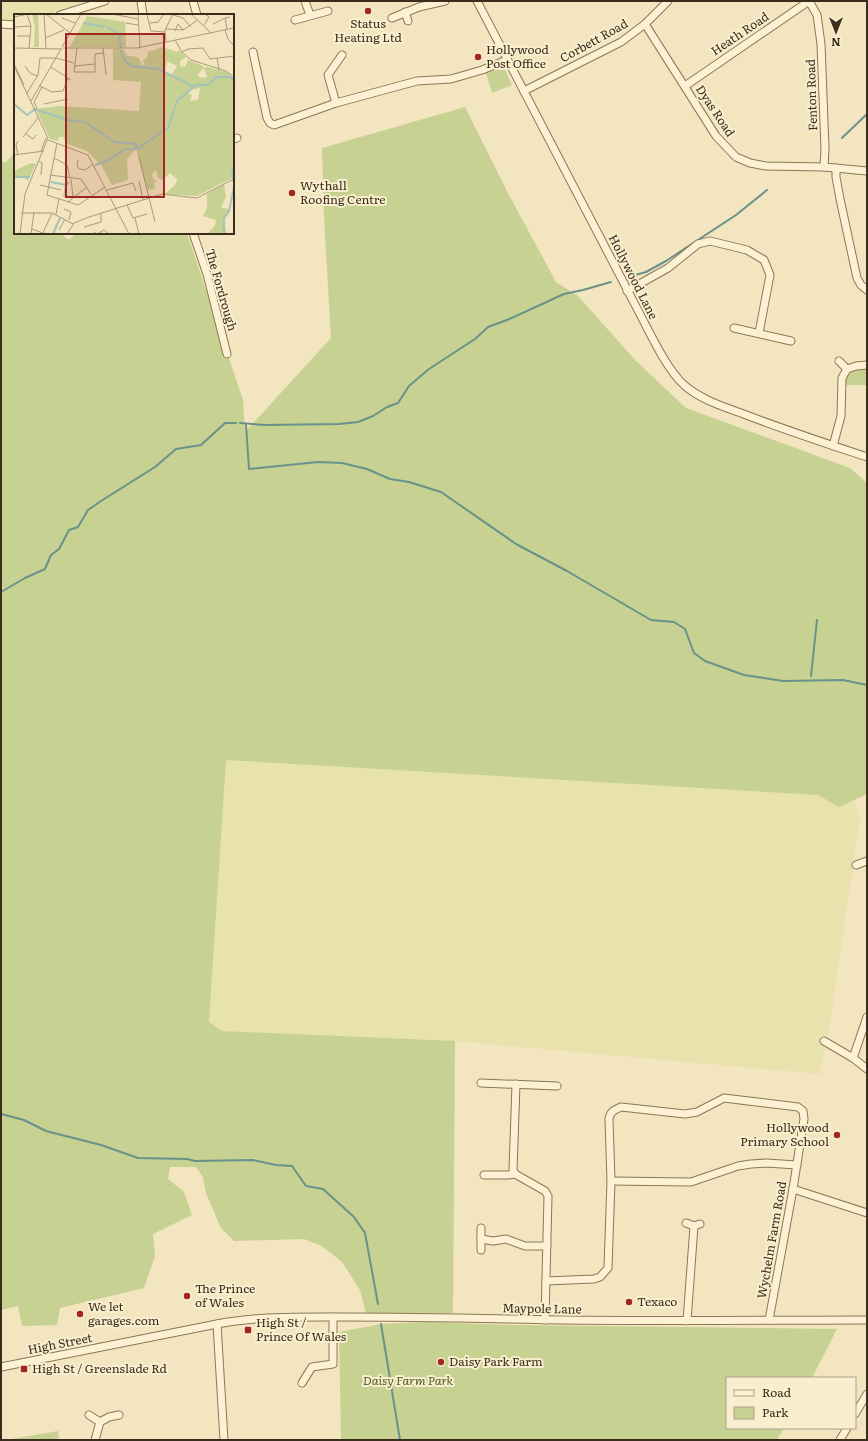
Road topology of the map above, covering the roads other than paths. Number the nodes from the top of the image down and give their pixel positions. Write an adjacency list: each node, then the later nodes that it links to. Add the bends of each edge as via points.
1 (105, 1): 11 (street)
2 (141, 1): 12 (street)
3 (193, 1): 13 (street)
4 (306, 1): 14 (street)
5 (445, 1): 10 (street)
6 (477, 1): 23 (street, Hollywood Lane)
7 (809, 1): 24 (street, Heath Road); 27 (street, Fenton Road, via 819,20)
8 (666, 2): 19 (street, Corbett Road)
9 (328, 11): 14 (street)
10 (405, 12): 15 (street); 17 (street)
11 (63, 14)
12 (143, 14)
13 (197, 14)
14 (310, 15): 16 (street)
15 (392, 18)
16 (295, 20)
17 (408, 21)
18 (1, 24): 20 (street)
19 (645, 24): 24 (street, Dyas Road); 25 (street, Corbett Road, via 621,42)
20 (14, 25)
21 (342, 55): 26 (street, via 328,75)
22 (247, 60): 26 (street, via 254,55 267,118 274,125)
23 (507, 60): 25 (street, Hollywood Lane); 26 (street, via 451,79 417,81)
24 (685, 86): 27 (street, Dyas Road, via 716,136 736,157 766,166)
25 (524, 91): 32 (street, Hollywood Lane)
26 (336, 103)
27 (824, 167): 28 (street, Dyas Road)
28 (836, 168): 29 (street, Dyas Road); 31 (street, via 857,278)
29 (867, 171)
30 (193, 234): 36 (street, The Fordrough, via 207,274)
31 (867, 290)
32 (627, 291): 34 (street, via 668,268 698,244 710,241 746,250 764,260 770,275); 40 (street, Hollywood Lane, via 666,360 680,380 693,392 713,402)
33 (734, 328): 34 (street)
34 (759, 333): 35 (street)
35 (791, 341)
36 (227, 354)
37 (839, 361): 39 (street)
38 (867, 365): 39 (street)
39 (847, 369): 40 (street, via 842,378 841,416)
40 (833, 446): 41 (street, Hollywood Lane)
41 (867, 457)
42 (867, 861): 43 (street)
43 (856, 865)
44 (867, 1017): 46 (street)
45 (824, 1041): 46 (street)
46 (853, 1058): 47 (street)
47 (867, 1069)
48 (481, 1083): 49 (street)
49 (516, 1084): 50 (street); 52 (street, via 513,1170)
50 (557, 1086)
51 (797, 1164): 54 (street, via 766,1163 738,1166 691,1182); 54 (street, Wychelm Farm Road, via 804,1119 801,1108 724,1098 692,1114 621,1107 612,1112 609,1119); 55 (street, Wychelm Farm Road)
52 (515, 1174): 53 (street); 60 (street, via 547,1194)
53 (484, 1175)
54 (610, 1181): 62 (street, via 609,1264 606,1271 594,1279)
55 (793, 1189): 56 (street); 66 (street, Wychelm Farm Road)
56 (867, 1213)
57 (686, 1222): 65 (street, via 697,1225)
58 (481, 1228): 59 (street)
59 (481, 1239): 60 (street, via 506,1239 525,1246); 61 (street)
60 (547, 1246): 62 (street)
61 (481, 1250)
62 (546, 1281): 64 (street)
63 (333, 1317): 64 (street, Maypole Lane); 68 (street, Maypole Lane, via 254,1319); 70 (street, via 333,1364 312,1367)
64 (545, 1320): 65 (street, Maypole Lane)
65 (687, 1320): 66 (street, Maypole Lane)
66 (769, 1320): 67 (street, Maypole Lane)
67 (867, 1320)
68 (217, 1324): 69 (street, High Street); 78 (street)
69 (1, 1367)
70 (302, 1383)
71 (867, 1394): 72 (street)
72 (856, 1412)
73 (89, 1415): 75 (street)
74 (119, 1415): 75 (street)
75 (100, 1422): 77 (street)
76 (846, 1429): 79 (street)
77 (95, 1440)
78 (224, 1440)
79 (840, 1440)

